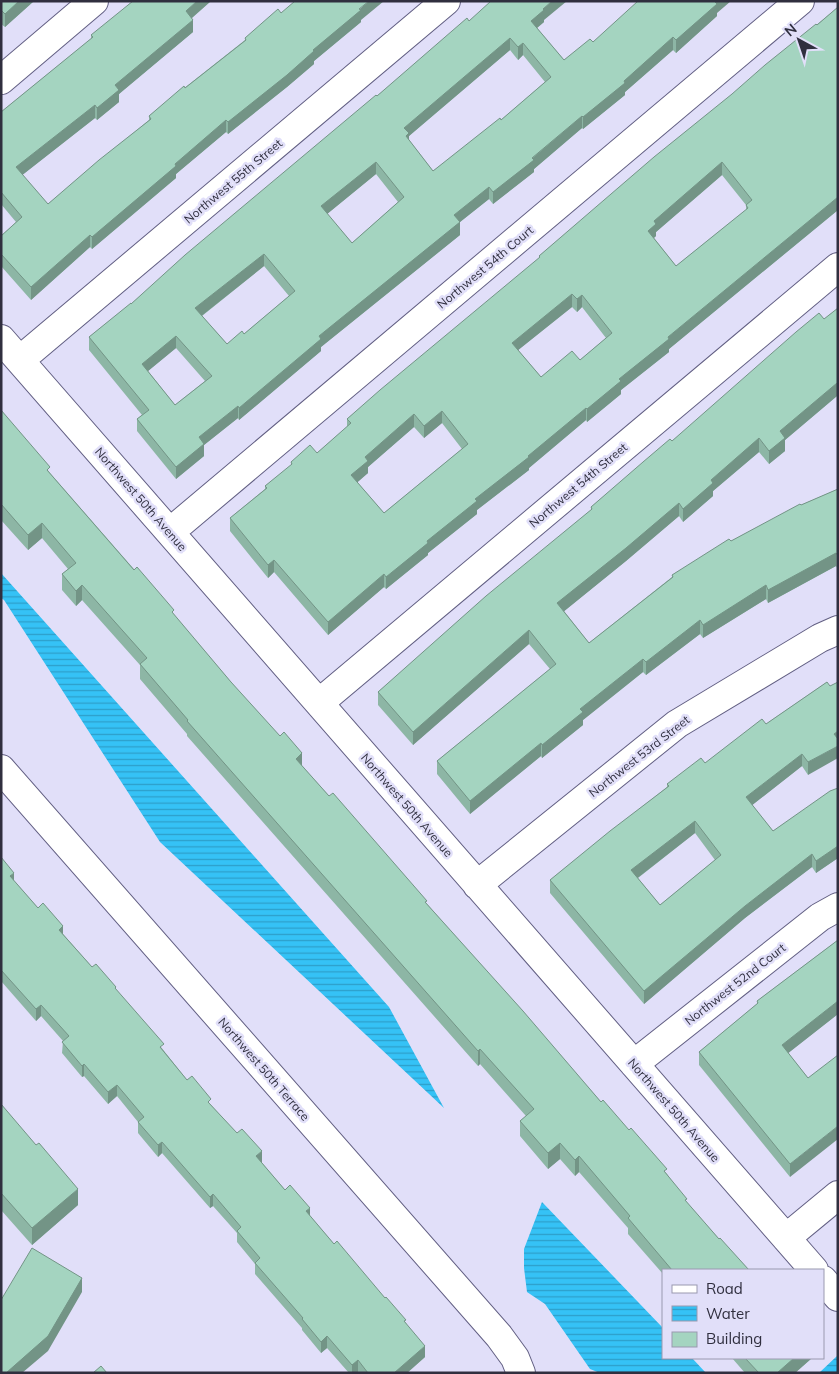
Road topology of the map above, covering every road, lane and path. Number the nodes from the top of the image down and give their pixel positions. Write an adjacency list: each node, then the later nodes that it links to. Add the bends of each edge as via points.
1 (94, 1): 4 (street)
2 (446, 1): 7 (street, Northwest 55th Street)
3 (800, 1): 8 (street, Northwest 54th Court)
4 (1, 80)
5 (838, 267): 10 (street, Northwest 54th Street)
6 (1, 339): 7 (street, Northwest 50th Avenue)
7 (20, 360): 8 (street, Northwest 50th Avenue)
8 (170, 532): 10 (street, Northwest 50th Avenue)
9 (838, 630): 12 (street, Northwest 53rd Street, via 677,724)
10 (319, 703): 12 (street, Northwest 50th Avenue)
11 (1, 769): 20 (street, Northwest 50th Terrace, via 499,1336 515,1358)
12 (477, 885): 14 (street, Northwest 50th Avenue)
13 (838, 907): 14 (street, Northwest 52nd Court, via 820,917)
14 (634, 1064): 16 (street, Northwest 50th Avenue)
15 (838, 1195): 16 (street)
16 (786, 1238): 17 (street, Northwest 50th Avenue)
17 (813, 1269)
18 (824, 1281): 19 (street)
19 (838, 1297)
20 (521, 1373)

